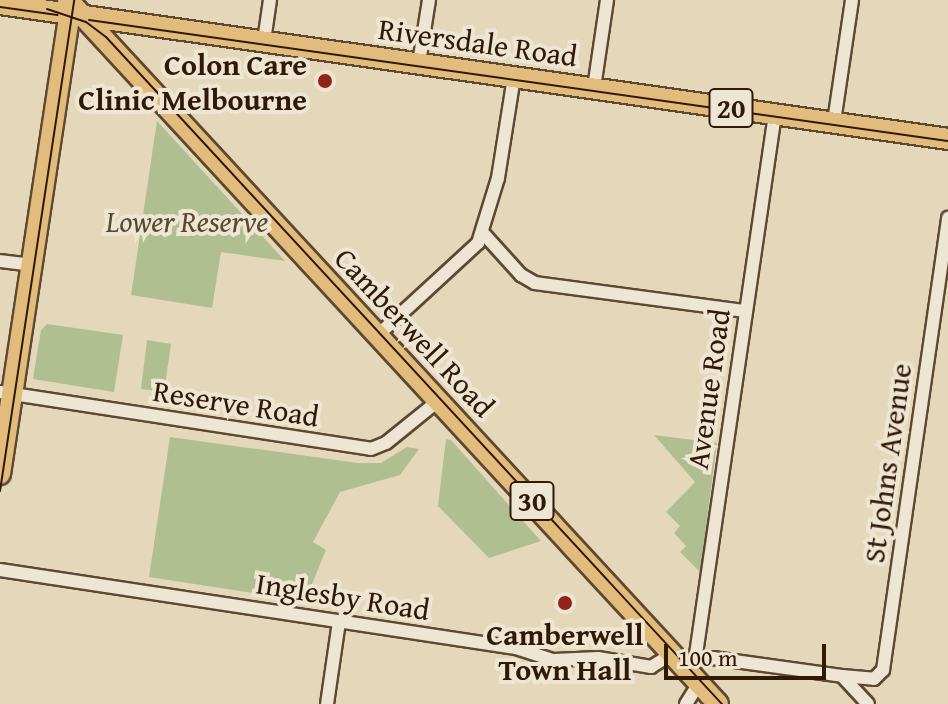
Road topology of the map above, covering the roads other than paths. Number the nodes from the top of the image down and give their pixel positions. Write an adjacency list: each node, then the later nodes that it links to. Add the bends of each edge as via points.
1 (270, 0): 7 (street)
2 (429, 0): 8 (street)
3 (607, 0): 10 (street)
4 (852, 0): 12 (street)
5 (0, 4): 6 (main road, Riversdale Road / 20)
6 (73, 7): 7 (main road, Riversdale Road / 20); 18 (main road); 20 (main road, Camberwell Road / 30)
7 (264, 41): 8 (main road, Riversdale Road / 20)
8 (419, 63): 9 (main road, Riversdale Road / 20)
9 (514, 77): 10 (main road, Riversdale Road / 20); 15 (street)
10 (594, 88): 11 (main road, Riversdale Road / 20)
11 (775, 114): 12 (main road, Riversdale Road / 20); 19 (street, Avenue Road)
12 (834, 122): 13 (main road, Riversdale Road / 20)
13 (948, 139)
14 (948, 218): 27 (street, St Johns Avenue, via 883,670 874,679)
15 (483, 233): 19 (street, via 535,283); 20 (street)
16 (0, 261): 18 (street)
17 (0, 269): 18 (street)
18 (30, 269): 21 (main road)
19 (745, 311): 26 (street, Avenue Road)
20 (378, 335): 22 (main road, Camberwell Road / 30)
21 (6, 393): 22 (street, Reserve Road, via 347,446 381,446); 23 (main road)
22 (438, 401): 26 (main road, Camberwell Road / 30)
23 (0, 468)
24 (0, 570): 25 (street, Inglesby Road)
25 (339, 622): 26 (street, Inglesby Road, via 516,648 558,661 598,658 651,667); 28 (street)
26 (688, 666): 27 (street, Inglesby Road, via 713,658); 29 (street); 30 (main road, Camberwell Road / 30)
27 (842, 676): 31 (street)
28 (327, 704)
29 (686, 704)
30 (718, 704)
31 (868, 704)

